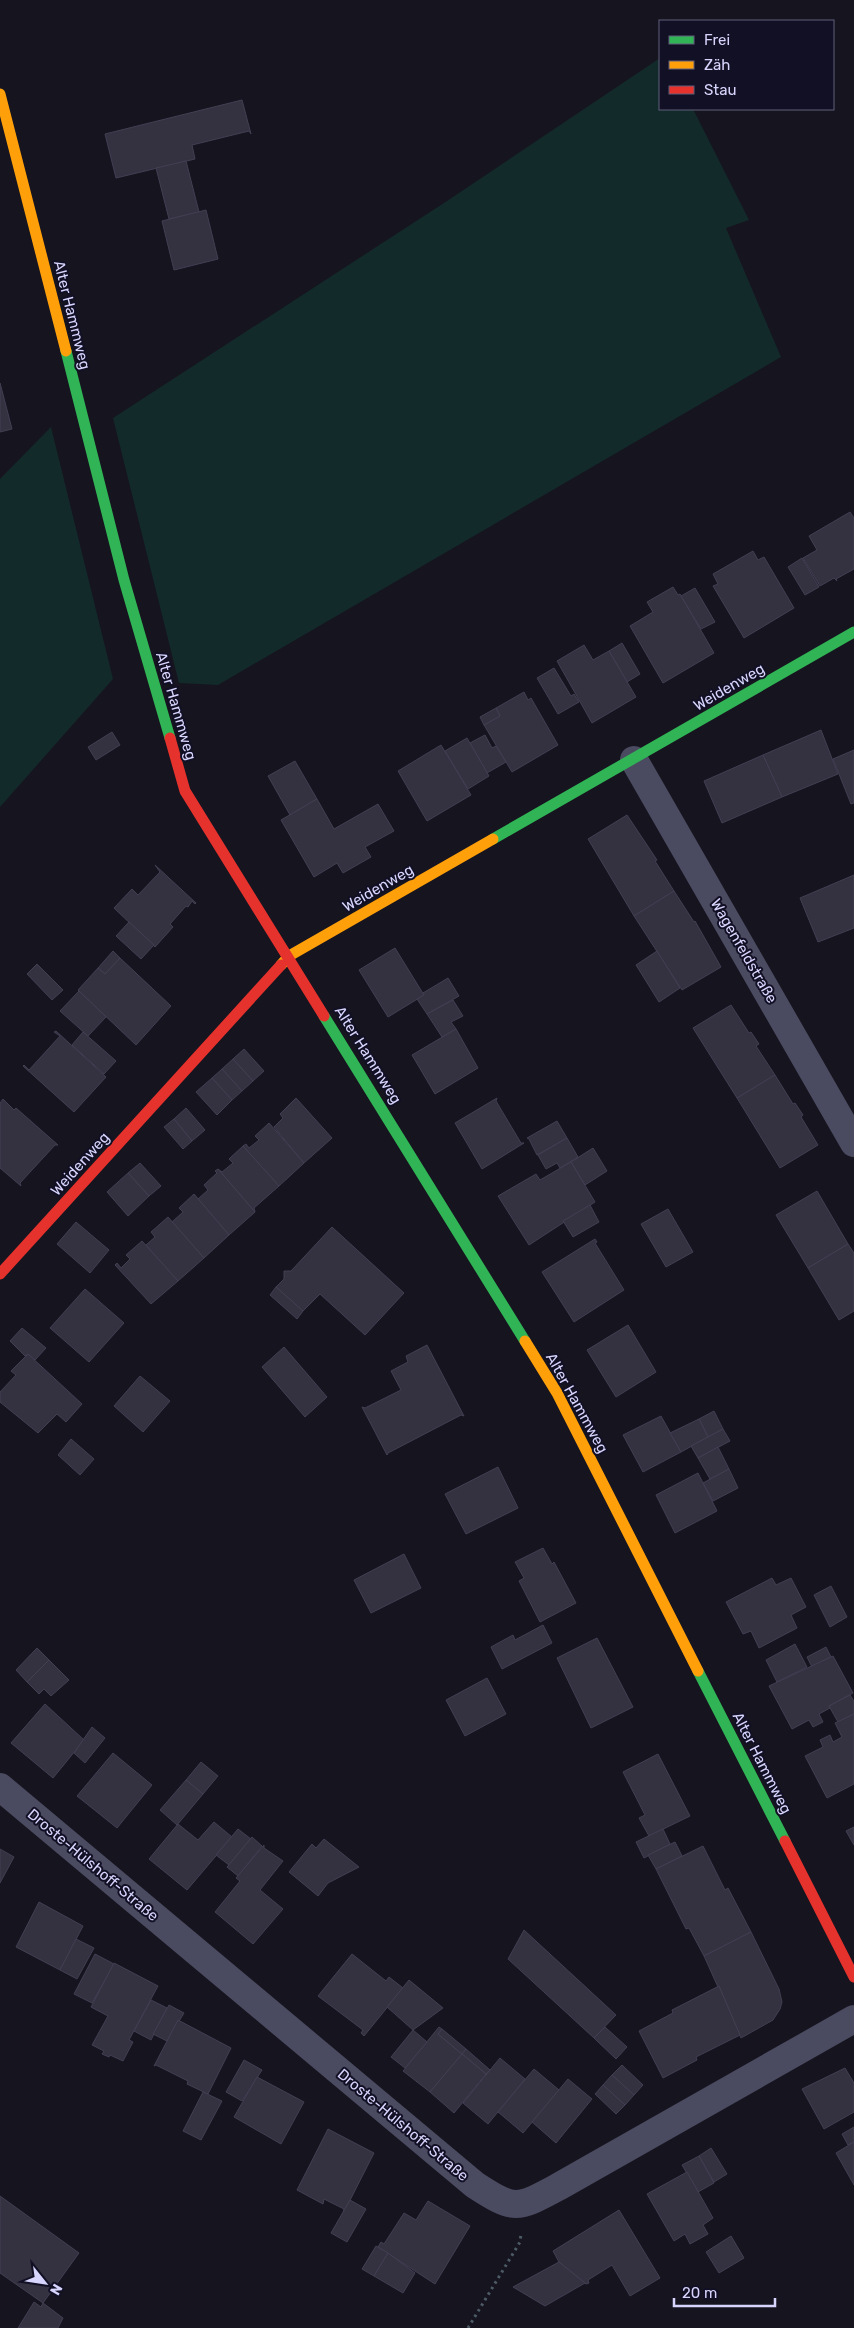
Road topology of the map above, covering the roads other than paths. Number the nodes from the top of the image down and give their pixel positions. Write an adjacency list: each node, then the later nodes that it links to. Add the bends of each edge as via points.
1 (0, 94): 4 (street, Alter Hammweg, via 124,580 185,791)
2 (854, 632): 3 (street, Weidenweg)
3 (634, 760): 4 (street, Weidenweg); 5 (street, Wagenfeldstraße)
4 (289, 956): 6 (street, Weidenweg); 8 (street, Alter Hammweg, via 557,1393)
5 (854, 1143)
6 (0, 1274)
7 (0, 1787): 9 (street, Droste-Hülshoff-Straße, via 475,2185 511,2204 526,2204)
8 (854, 1977)
9 (854, 2019)

